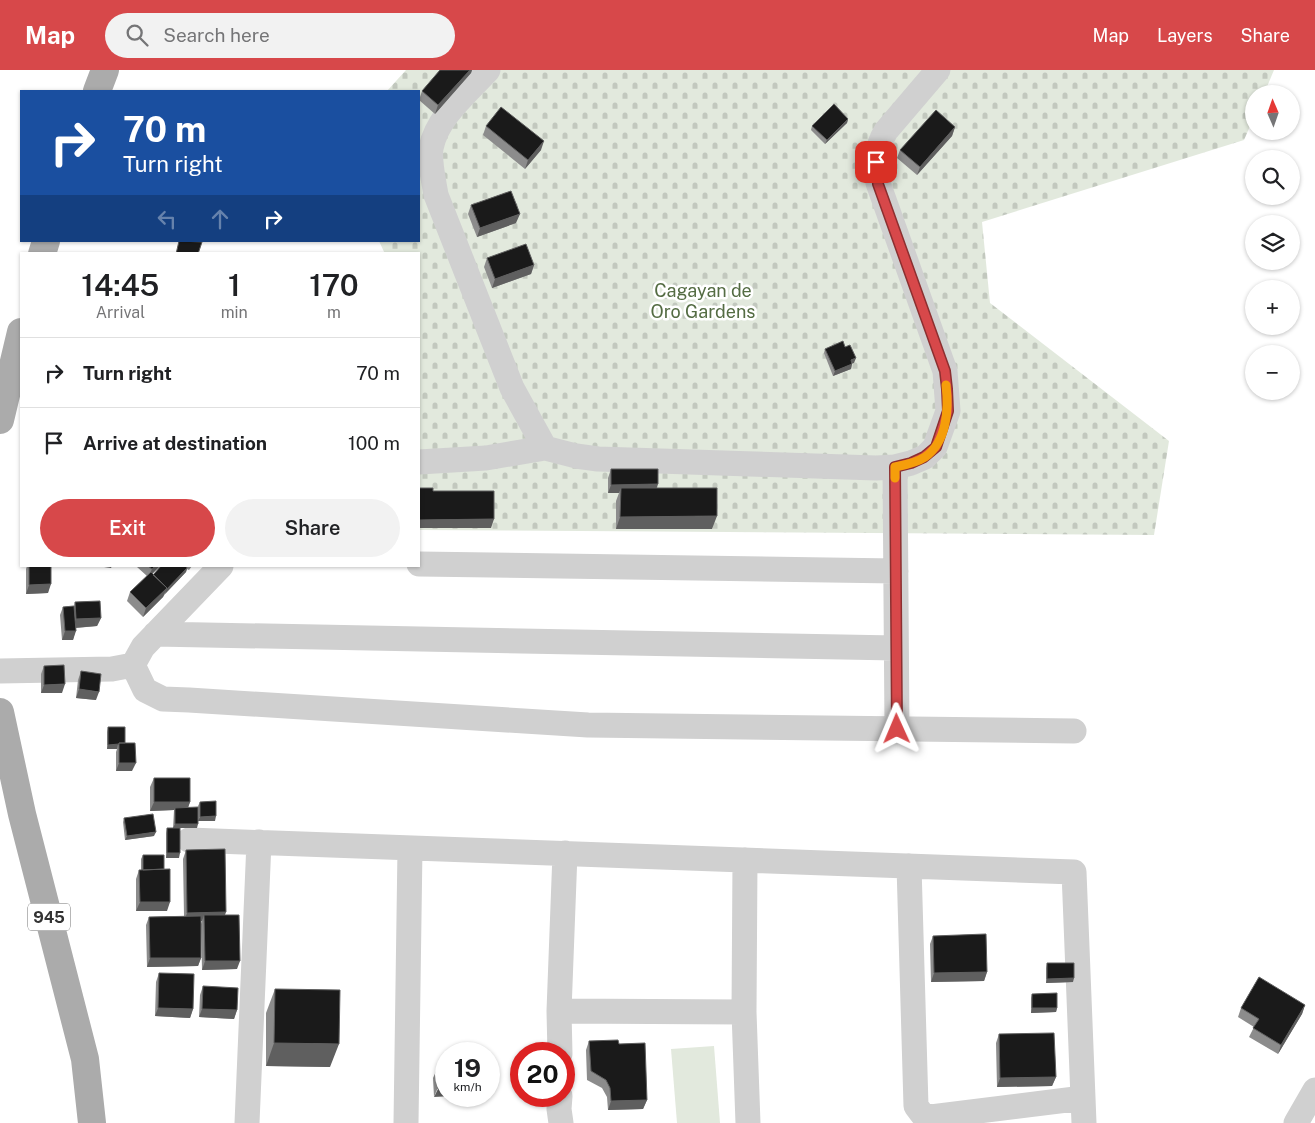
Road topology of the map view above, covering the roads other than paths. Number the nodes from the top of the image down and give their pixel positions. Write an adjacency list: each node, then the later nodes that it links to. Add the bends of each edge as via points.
1 (105, 70): 4 (main road)
2 (488, 70): 7 (street, via 436,131 431,150 432,171 436,195 512,388)
3 (938, 70): 9 (street, via 886,131 879,142 876,162 878,184 945,371 947,389 948,411 936,447 924,457)
4 (97, 90)
5 (20, 336): 6 (main road)
6 (0, 420)
7 (545, 448): 8 (street, via 486,458); 9 (street, via 598,459)
8 (420, 462)
9 (895, 467): 12 (street)
10 (420, 564): 12 (street)
11 (220, 567): 13 (street)
12 (896, 571): 14 (street)
13 (156, 634): 14 (street); 15 (street)
14 (896, 648): 18 (street)
15 (132, 665): 16 (street, via 112,669); 18 (street, via 145,690 163,698 588,725)
16 (0, 671)
17 (0, 712): 32 (main road, 945, via 22,814 85,1059)
18 (897, 729): 19 (street)
19 (1074, 731)
20 (189, 840): 21 (street)
21 (259, 842): 22 (street); 33 (street)
22 (410, 848): 23 (street); 34 (street)
23 (565, 853): 24 (street); 26 (street)
24 (745, 860): 25 (street); 27 (street)
25 (909, 866): 30 (street, via 1074,872); 30 (street, via 916,1106 922,1114 931,1117)
26 (559, 1010): 27 (street); 28 (street)
27 (744, 1012): 36 (street)
28 (560, 1042)
29 (1315, 1090): 38 (street)
30 (1083, 1098): 37 (street)
31 (560, 1107): 35 (street)
32 (92, 1123)
33 (247, 1123)
34 (406, 1123)
35 (561, 1123)
36 (748, 1123)
37 (1084, 1123)
38 (1296, 1123)

